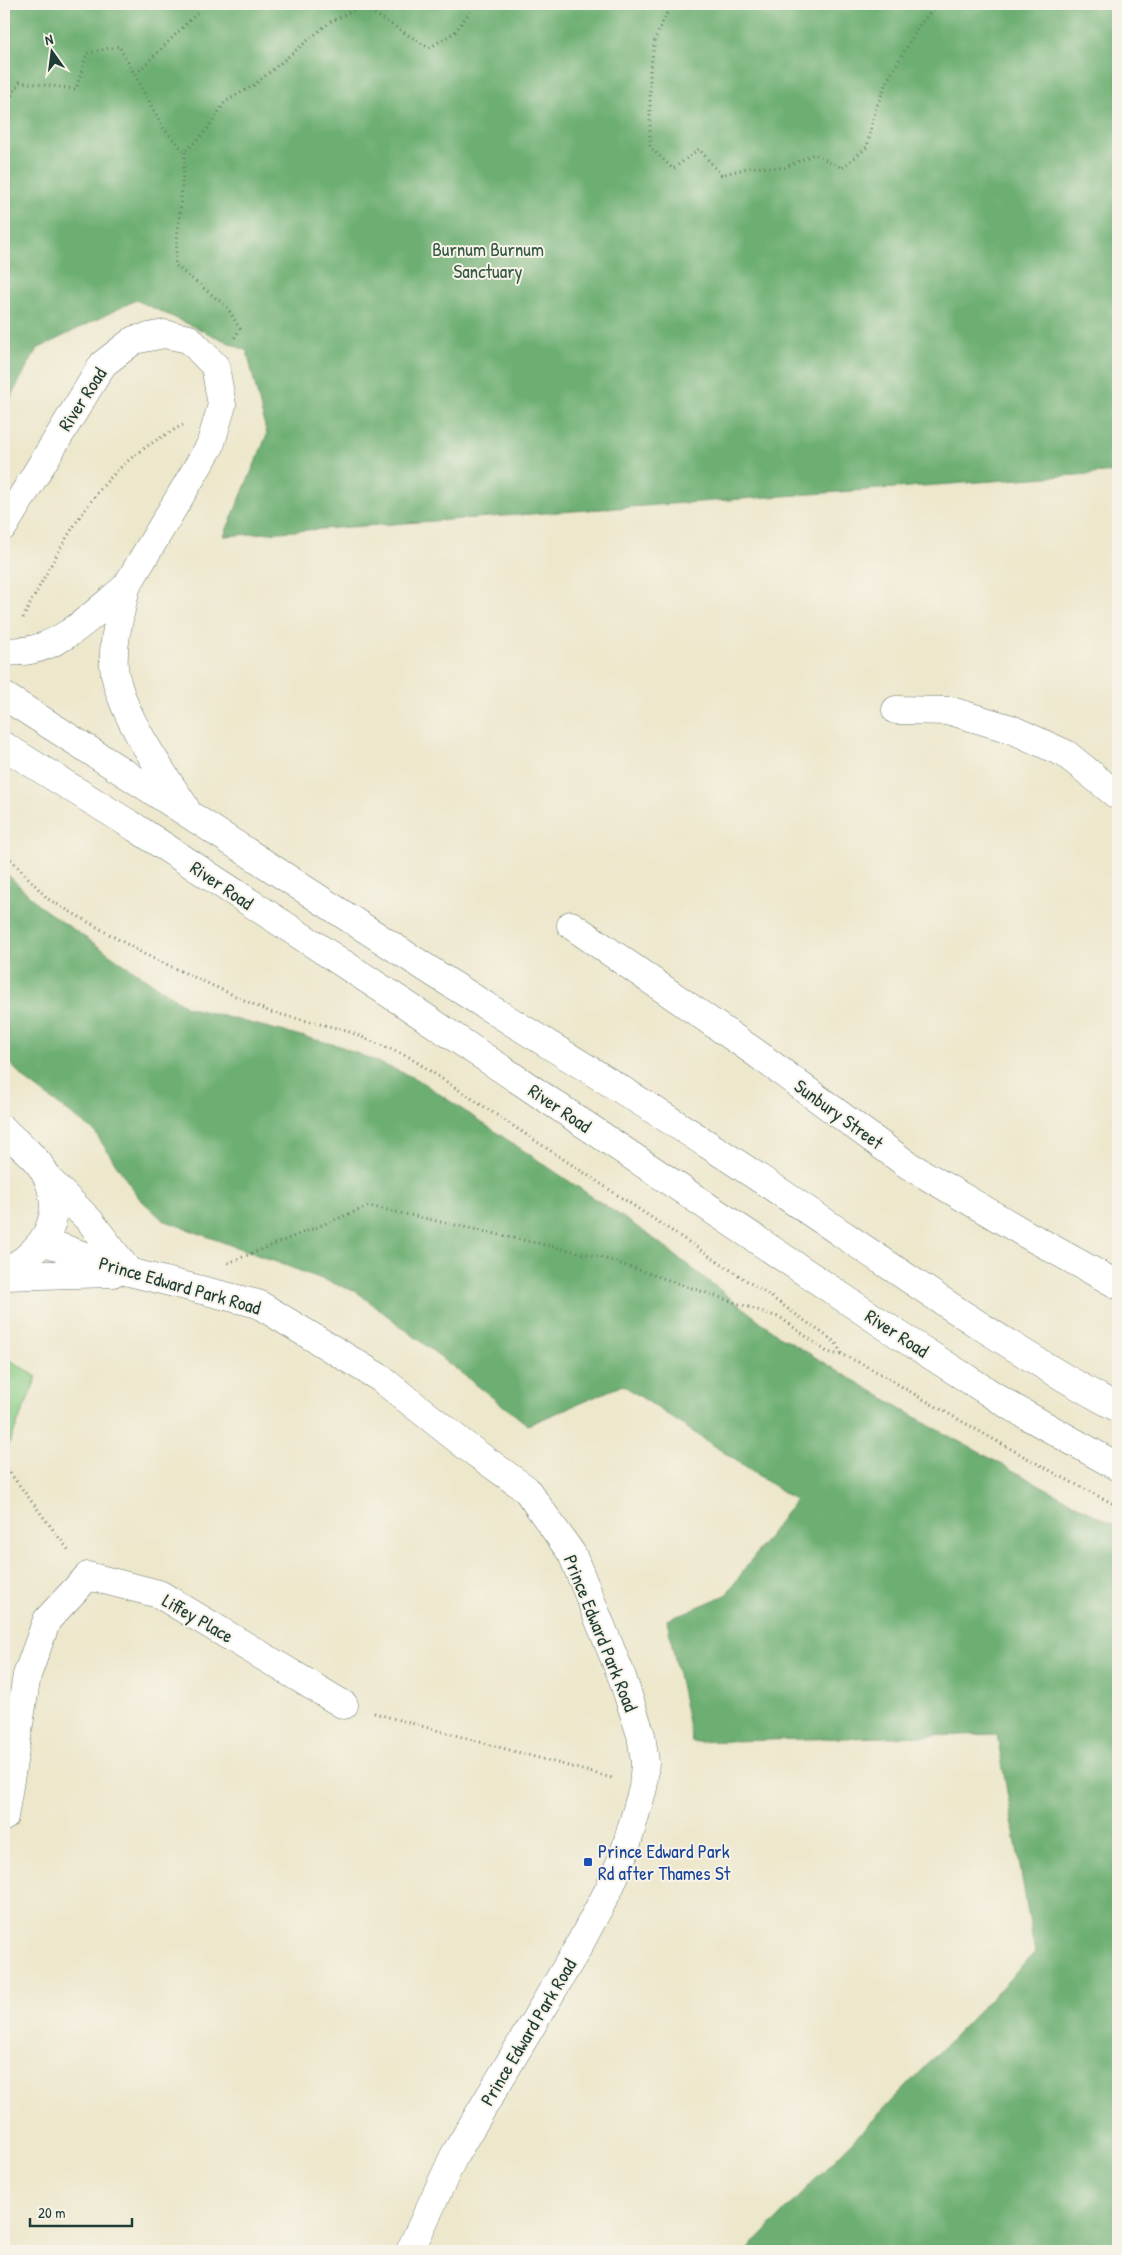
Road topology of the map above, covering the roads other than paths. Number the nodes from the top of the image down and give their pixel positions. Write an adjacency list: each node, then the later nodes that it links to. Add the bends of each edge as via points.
1 (4, 526): 2 (street, River Road, via 103,364 134,340 164,334 189,339 215,366 222,405 210,446)
2 (126, 587): 3 (street, via 50,644 38,650); 8 (street, via 116,631 114,667 120,691 152,755)
3 (13, 651)
4 (4, 696): 8 (street)
5 (896, 710): 7 (street, via 950,711 1011,729 1066,754)
6 (4, 746): 17 (street, River Road, via 402,1002 907,1340 1010,1406)
7 (1118, 796)
8 (189, 814): 16 (street, via 445,980 709,1145 960,1312 1070,1382)
9 (571, 925): 15 (street, Sunbury Street, via 756,1053 908,1164)
10 (4, 1130): 11 (street, via 31,1155)
11 (50, 1181): 12 (street, via 55,1207 52,1224); 13 (street, via 90,1222)
12 (43, 1241): 13 (street, Prince Edward Park Road); 14 (street, via 27,1259)
13 (129, 1272): 14 (street); 20 (street, Prince Edward Park Road, via 258,1304 380,1378 526,1489 572,1554 622,1677 641,1735 646,1762 643,1788 624,1854 609,1889 454,2156)
14 (4, 1275)
15 (1118, 1285)
16 (1118, 1408)
17 (1118, 1467)
18 (344, 1705): 19 (street, Liffey Place, via 160,1594 88,1576 47,1620 27,1675)
19 (4, 1816)
20 (410, 2251)

